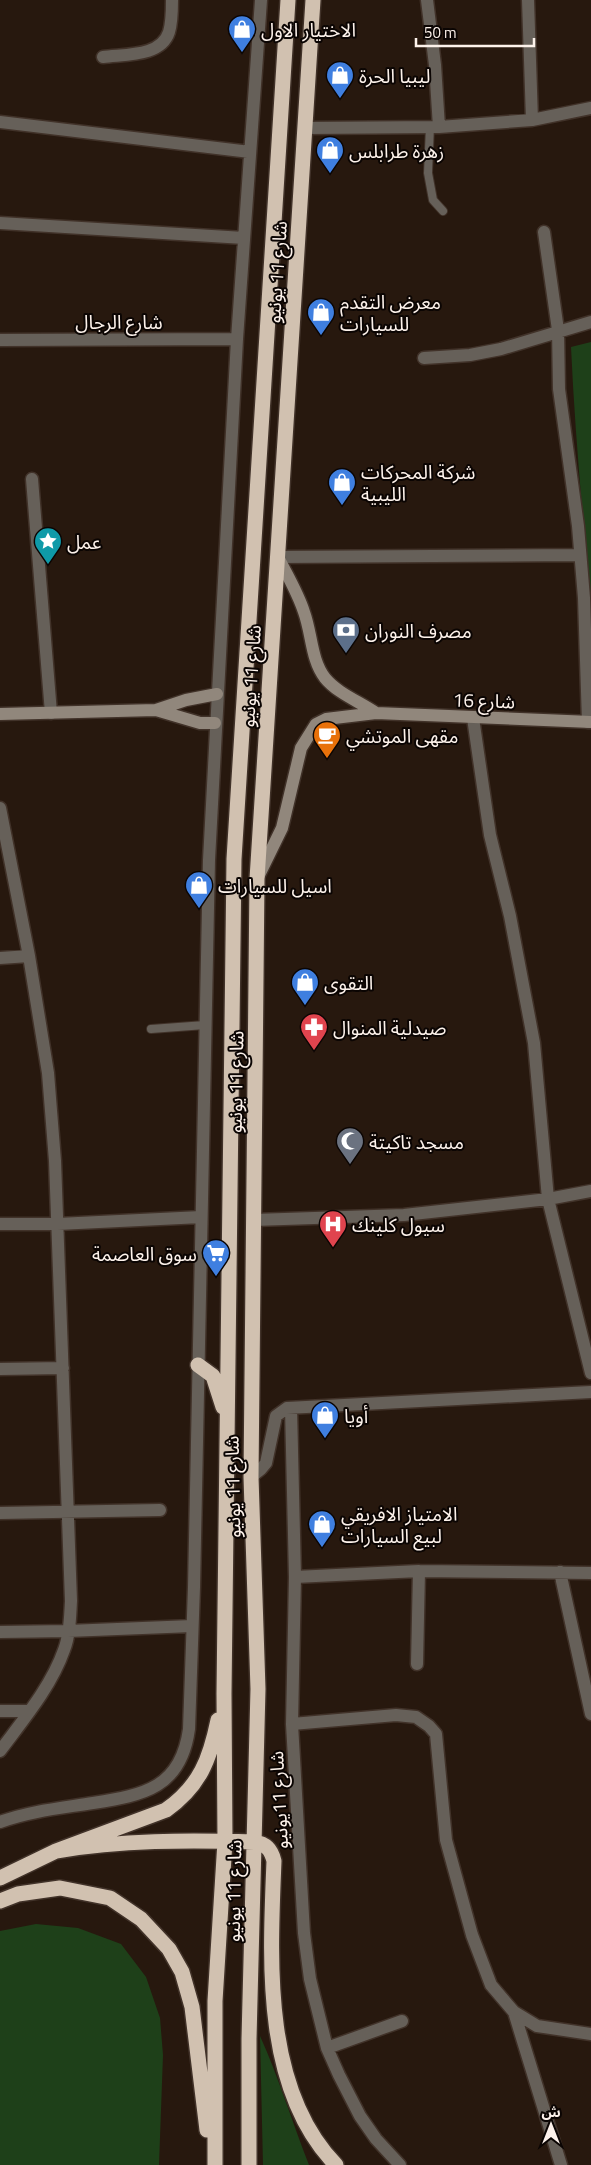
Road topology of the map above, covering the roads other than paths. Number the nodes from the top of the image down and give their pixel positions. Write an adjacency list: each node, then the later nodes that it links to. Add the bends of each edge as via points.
1 (172, 0): 7 (street, via 169,32 160,45 146,52)
2 (261, 0): 13 (street)
3 (288, 0): 52 (highway, شارع 11 يونيو, via 234,859)
4 (314, 0): 12 (highway, شارع 11 يونيو)
5 (427, 0): 11 (street, via 435,65)
6 (528, 0): 9 (street)
7 (103, 57)
8 (591, 108): 9 (street)
9 (532, 120): 11 (street)
10 (0, 122): 13 (street)
11 (435, 126): 12 (street); 14 (lane, via 428,173 433,200)
12 (305, 128): 25 (highway, شارع 11 يونيو)
13 (250, 152): 17 (street)
14 (443, 211)
15 (0, 223): 17 (street)
16 (544, 232): 19 (street)
17 (244, 238): 21 (street)
18 (591, 322): 19 (street)
19 (558, 330): 22 (street, via 501,349); 24 (street, via 559,389)
20 (0, 340): 21 (street, شارع الرجال)
21 (237, 340): 26 (street)
22 (424, 358)
23 (32, 479): 28 (street)
24 (579, 554): 25 (street); 32 (street)
25 (278, 557): 29 (street, via 300,602 319,668 336,688); 35 (highway, شارع 11 يونيو)
26 (218, 694): 27 (street); 33 (street)
27 (156, 710): 28 (street); 33 (street, via 200,723)
28 (51, 713): 30 (street)
29 (376, 713): 31 (street, شارع 16); 35 (street, شارع 16, via 326,719 309,732 300,748 282,828)
30 (0, 714)
31 (474, 718): 32 (street, شارع 16); 41 (street, via 490,835 510,916 534,1043)
32 (590, 722)
33 (216, 723): 38 (street)
34 (0, 808): 36 (street)
35 (257, 879): 43 (highway, شارع 11 يونيو)
36 (29, 956): 37 (street); 45 (street, via 51,1105)
37 (0, 958)
38 (205, 1025): 39 (lane); 42 (street)
39 (151, 1029)
40 (591, 1192): 41 (street)
41 (548, 1199): 43 (street, via 404,1215); 49 (street)
42 (201, 1216): 45 (street); 46 (street)
43 (254, 1220): 53 (highway, شارع 11 يونيو)
44 (0, 1224): 45 (street)
45 (58, 1224): 47 (street)
46 (198, 1365): 52 (highway, via 213,1376); 61 (street)
47 (63, 1368): 48 (street); 56 (street)
48 (0, 1370)
49 (591, 1373)
50 (591, 1392): 51 (street)
51 (291, 1408): 53 (street, via 276,1416 266,1463); 60 (street, شارع 11يونيو)
52 (227, 1421): 65 (highway, شارع 11 يونيو)
53 (251, 1477): 73 (highway, شارع 11 يونيو, via 258,1689)
54 (160, 1510): 56 (street)
55 (0, 1512): 56 (street)
56 (68, 1512): 62 (street, via 71,1601)
57 (419, 1571): 58 (street); 60 (street); 64 (street)
58 (560, 1572): 59 (street); 68 (street)
59 (591, 1572)
60 (295, 1577): 69 (street, شارع 11يونيو)
61 (192, 1626): 62 (street); 71 (street, via 187,1742 170,1774 151,1790 140,1794)
62 (68, 1631): 63 (street); 66 (street, via 56,1670)
63 (0, 1632)
64 (417, 1664)
65 (224, 1694): 72 (highway, شارع 11 يونيو); 74 (highway, via 215,1736 203,1770 182,1799 147,1818)
66 (30, 1710): 67 (street); 70 (street)
67 (0, 1711)
68 (591, 1714)
69 (292, 1724): 77 (street, via 396,1715 416,1717 436,1734 446,1840 472,1935 491,1984); 80 (street, شارع 11يونيو, via 304,1933 310,1979)
70 (0, 1751)
71 (0, 1822)
72 (225, 1842): 73 (highway); 74 (highway, via 124,1842); 81 (highway, شارع 11 يونيو, via 215,2001)
73 (254, 1842): 82 (highway, شارع 11 يونيو); 83 (highway, via 262,1843 272,1852 274,1862 271,1974 284,2066 298,2106 319,2147)
74 (56, 1851): 75 (highway)
75 (0, 1878)
76 (0, 1901): 81 (highway, via 18,1894 60,1888 110,1898 141,1919 169,1949 182,1972 192,2007 206,2129)
77 (514, 2012): 79 (street, via 537,2026); 85 (street)
78 (402, 2021): 80 (street)
79 (591, 2034)
80 (327, 2048): 84 (street, شارع 11يونيو, via 360,2116)
81 (215, 2163)
82 (249, 2165)
83 (336, 2165)
84 (400, 2165)
85 (562, 2165)

